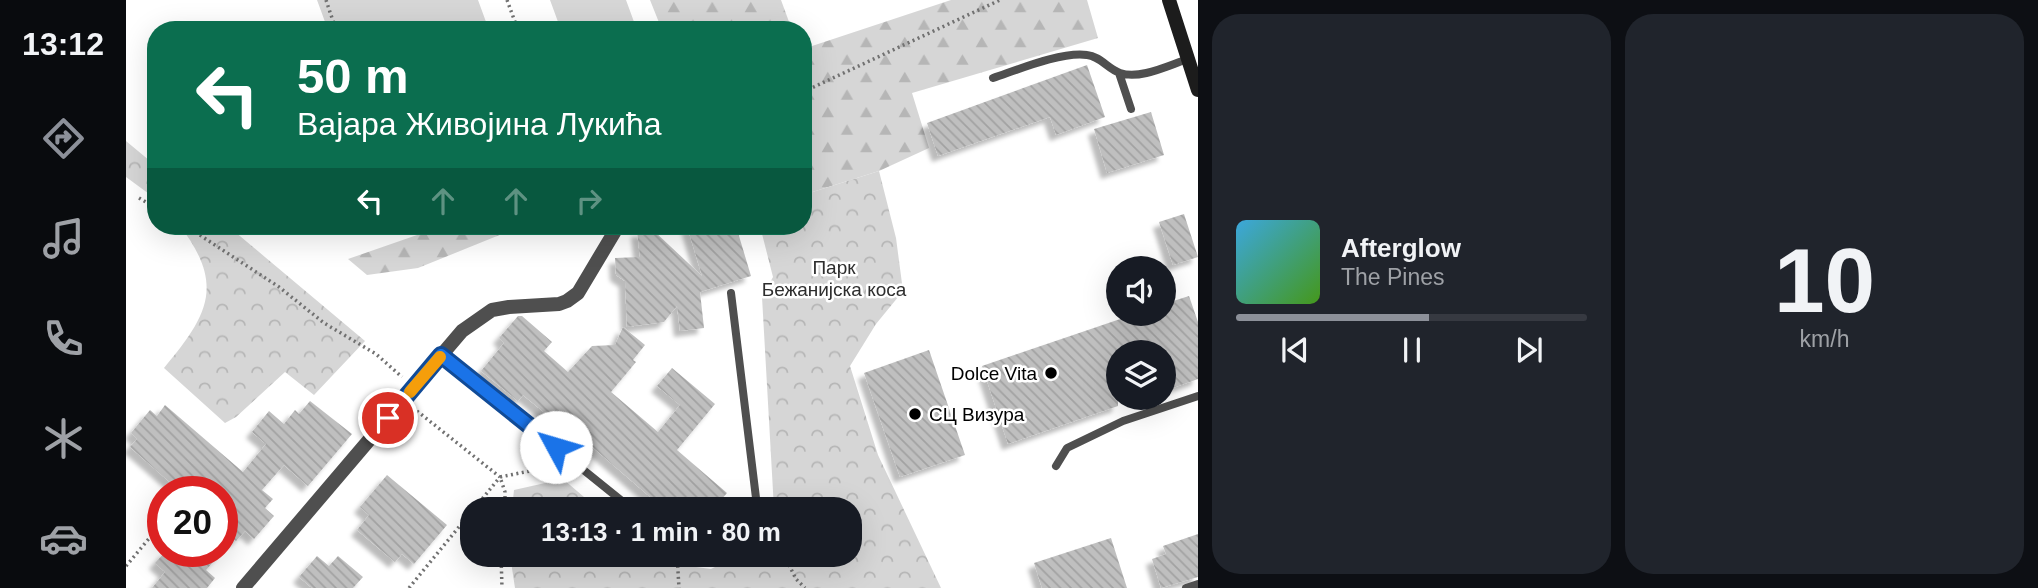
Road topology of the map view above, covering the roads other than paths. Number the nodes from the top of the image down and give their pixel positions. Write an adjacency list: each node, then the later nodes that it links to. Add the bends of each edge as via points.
1 (1169, 0): 2 (main road)
2 (1188, 59): 3 (lane, via 1147,72); 5 (main road)
3 (1119, 73): 4 (lane, via 1098,58 1070,55); 6 (lane)
4 (993, 78)
5 (1198, 90)
6 (1131, 109)
7 (613, 235): 9 (street, via 572,298 559,304 492,310 462,331)
8 (731, 293): 13 (lane)
9 (441, 355): 12 (lane); 15 (street)
10 (1198, 396): 11 (lane, via 1123,421 1067,448)
11 (1056, 466)
12 (617, 497)
13 (756, 497)
14 (1198, 584): 16 (lane)
15 (243, 588)
16 (1186, 588)

